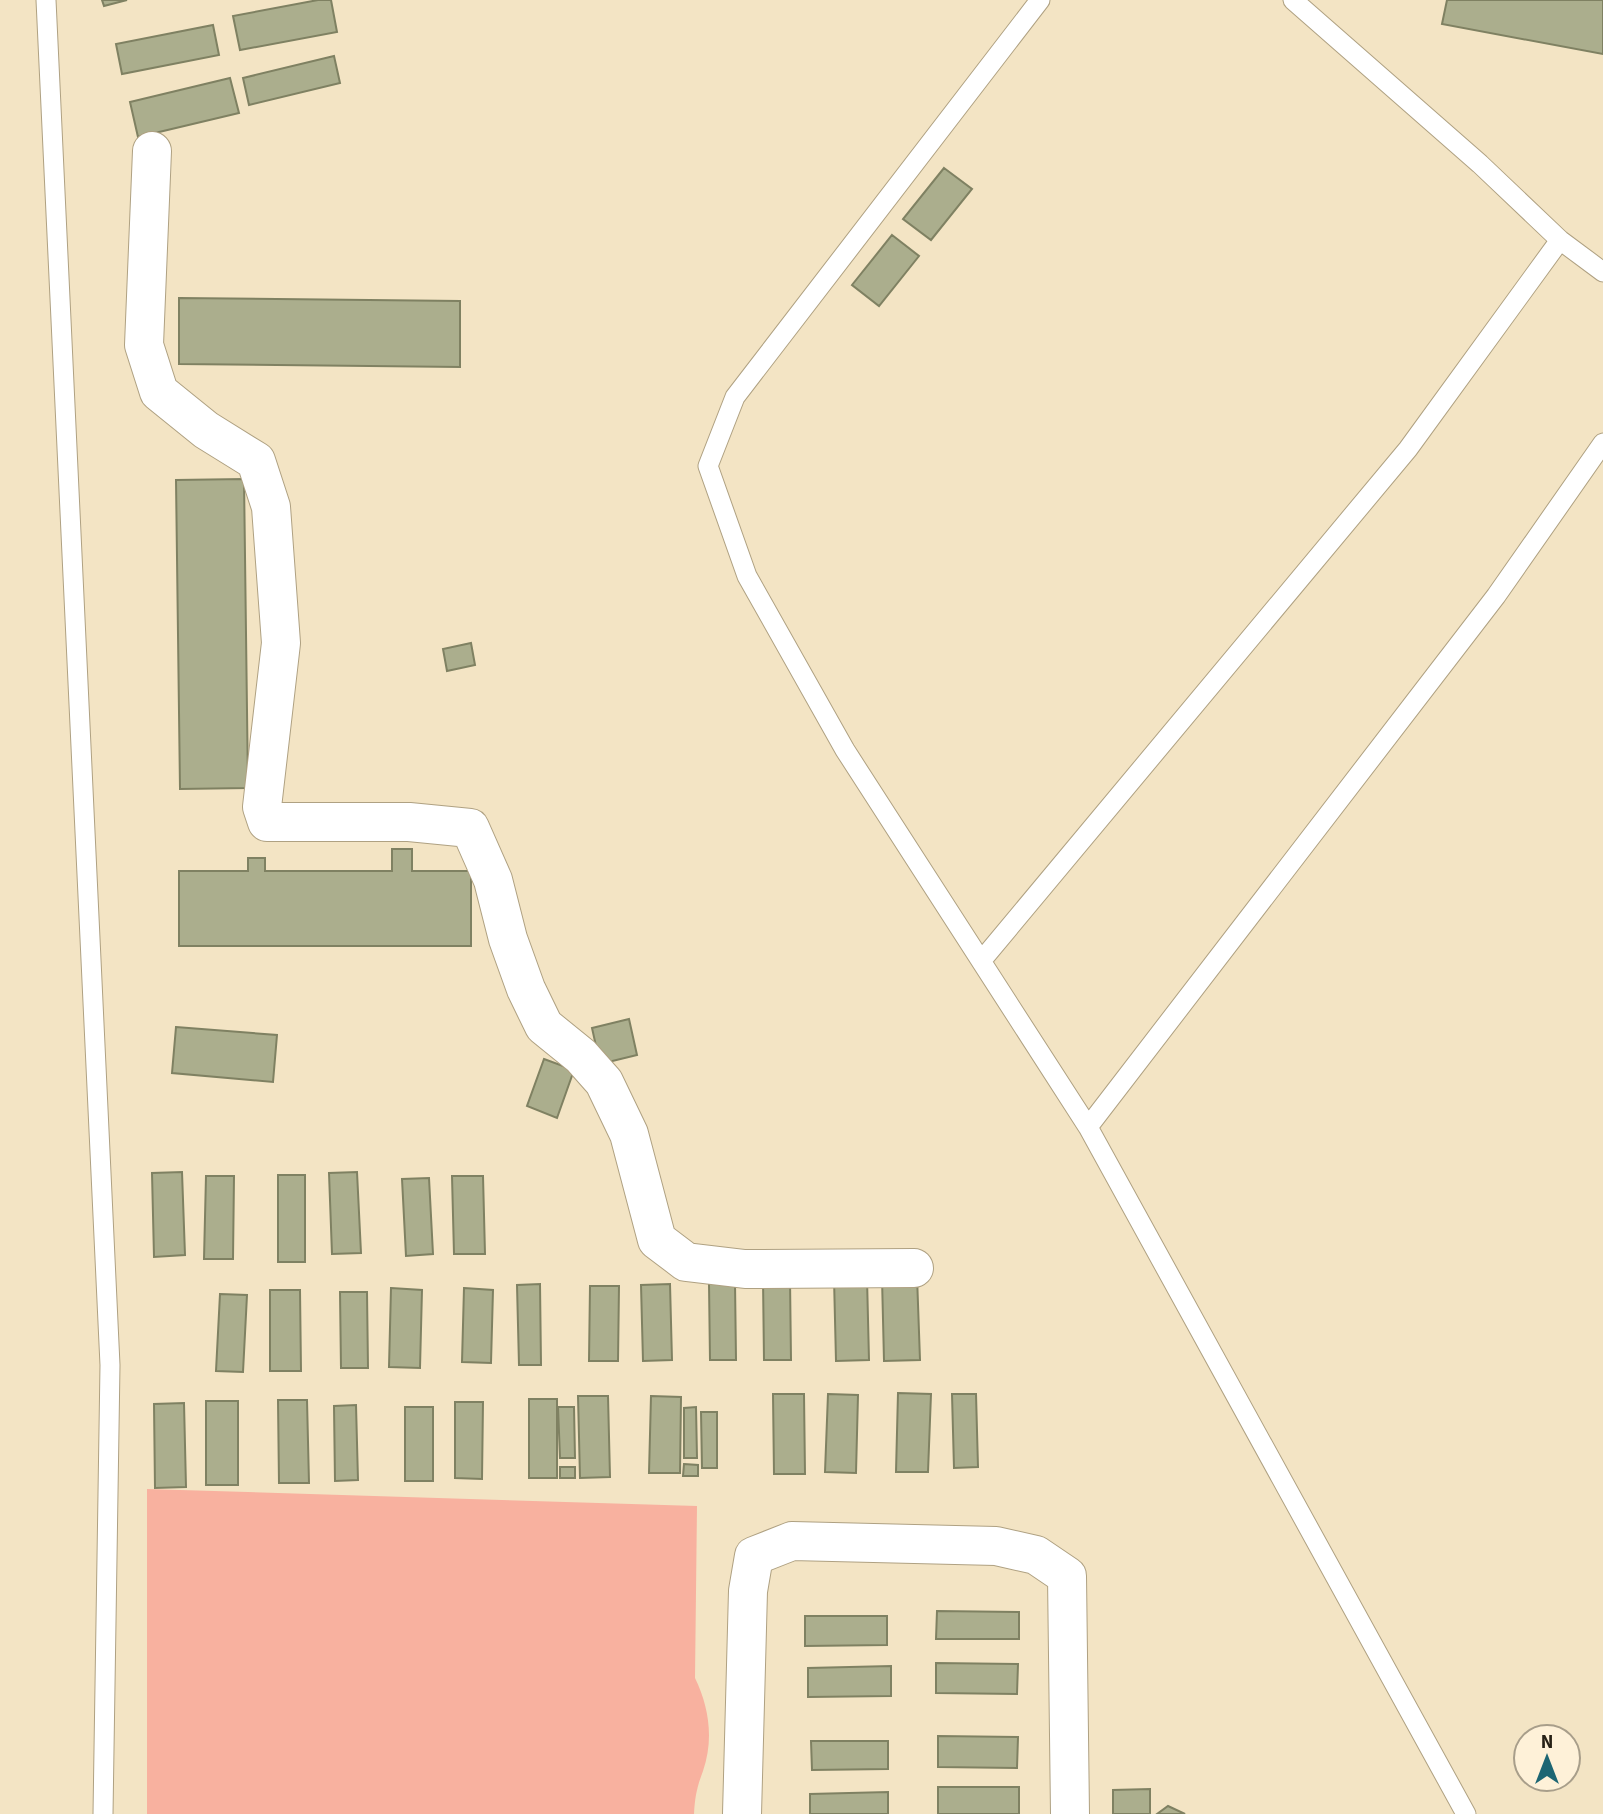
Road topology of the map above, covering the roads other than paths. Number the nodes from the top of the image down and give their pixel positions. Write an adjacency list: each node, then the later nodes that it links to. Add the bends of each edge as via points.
1 (46, 0): 11 (lane, via 110,1365)
2 (1040, 0): 8 (lane, via 735,397 708,466 747,576 845,750)
3 (1293, 0): 5 (lane)
4 (152, 151): 10 (street, via 144,345 159,392 206,430 256,461 271,507 281,643 262,807 267,822 409,822 470,828 493,880 526,989 544,1026 604,1082 629,1134 657,1240 686,1262 745,1269)
5 (1560, 240): 6 (lane); 8 (lane, via 1408,449)
6 (1603, 272)
7 (1603, 443): 9 (lane, via 1487,607)
8 (982, 960): 9 (lane)
9 (1088, 1127): 14 (lane)
10 (914, 1268)
11 (103, 1814)
12 (742, 1814): 13 (street, via 748,1591 754,1556 792,1541 996,1546 1036,1555 1067,1576)
13 (1070, 1814)
14 (1466, 1814)

